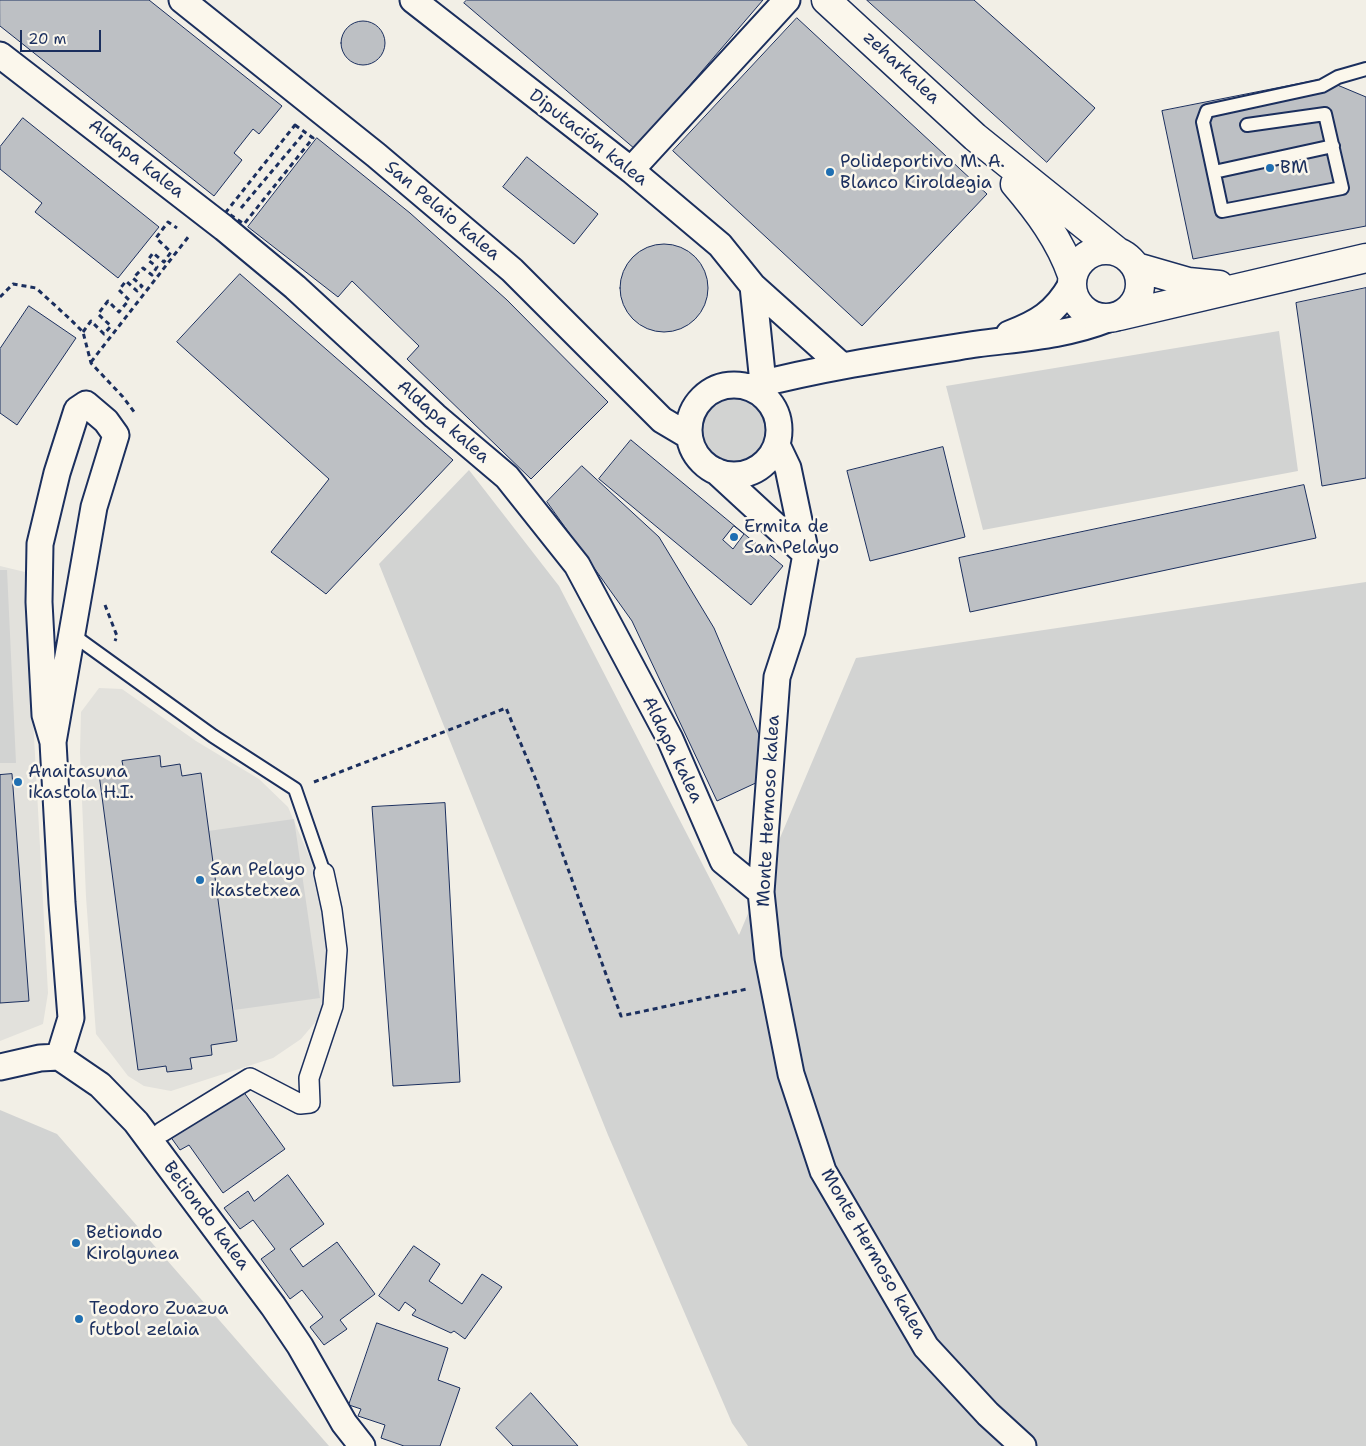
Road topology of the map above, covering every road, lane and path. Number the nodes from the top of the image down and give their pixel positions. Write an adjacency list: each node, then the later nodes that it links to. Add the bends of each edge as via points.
1 (182, 0): 27 (street, San Pelaio kalea, via 376,155 512,270 662,420)
2 (787, 0): 11 (street)
3 (826, 0): 8 (street, zeharkalea)
4 (423, 3): 11 (street, Diputación kalea)
5 (0, 55): 13 (street, Aldapa kalea)
6 (1366, 69): 12 (lane, via 1338,76 1322,86 1207,111 1203,122)
7 (1247, 125): 10 (lane, via 1326,114)
8 (975, 137): 17 (street, zeharkalea); 18 (street, zeharkalea, via 1048,226 1066,256)
9 (298, 142): 13 (path)
10 (1333, 146): 12 (lane); 12 (lane, via 1342,188 1222,211)
11 (631, 170): 20 (street, Diputación kalea, via 720,245)
12 (1214, 172)
13 (228, 222): 13 (path, via 226,212 295,125 313,138 244,224); 35 (street, Aldapa kalea, via 435,416 507,477 577,564 670,739 724,861)
14 (182, 231): 22 (path, via 168,222 156,238 171,252 164,262 153,253 148,260 157,267 152,275 143,268 133,278 142,286 137,291 126,282 119,290 129,300 119,312 108,301 98,314 111,326 104,334 90,322)
15 (189, 236): 24 (path)
16 (1366, 258): 19 (street)
17 (1127, 260): 18 (street, via 1107,250 1096,251 1077,264); 19 (street, via 1188,282); 21 (street, via 1140,278 1140,290 1129,310)
18 (1072, 280): 21 (street, via 1073,296 1082,310 1097,318); 23 (street, via 1061,303 1045,317)
19 (1246, 285): 21 (street)
20 (753, 286): 25 (street, Diputación kalea); 26 (street)
21 (1114, 317): 23 (street, via 1052,336)
22 (83, 332)
23 (980, 344): 25 (street)
24 (91, 363)
25 (841, 366): 26 (street)
26 (756, 385): 27 (street, via 733,385 705,395 689,421); 28 (street, via 771,404 778,424)
27 (689, 436): 29 (street, via 703,463)
28 (776, 445): 29 (street, via 770,458 745,474 730,475); 30 (street, Monte Hermoso kalea, via 788,468)
29 (716, 471): 30 (street)
30 (806, 554): 35 (street, Monte Hermoso kalea, via 792,632 777,677)
31 (73, 635): 32 (street); 32 (street, via 94,507 116,435 106,421 86,404 77,410 40,544 39,602 45,715); 33 (lane, via 205,730)
32 (53, 742): 37 (street, via 71,1018)
33 (295, 789): 34 (lane); 36 (path, via 506,708 536,780 622,1016 742,990)
34 (324, 873): 39 (street, via 337,950 333,1006 309,1078 310,1103 300,1104 250,1078)
35 (761, 892): 36 (street, Monte Hermoso kalea)
36 (773, 988): 41 (street, Monte Hermoso kalea, via 791,1074 823,1171 926,1347 988,1414)
37 (59, 1057): 38 (street); 40 (street, Betiondo kalea, via 100,1085 136,1122 273,1306 344,1423)
38 (0, 1067)
39 (162, 1132)
40 (362, 1446)
41 (1023, 1446)

